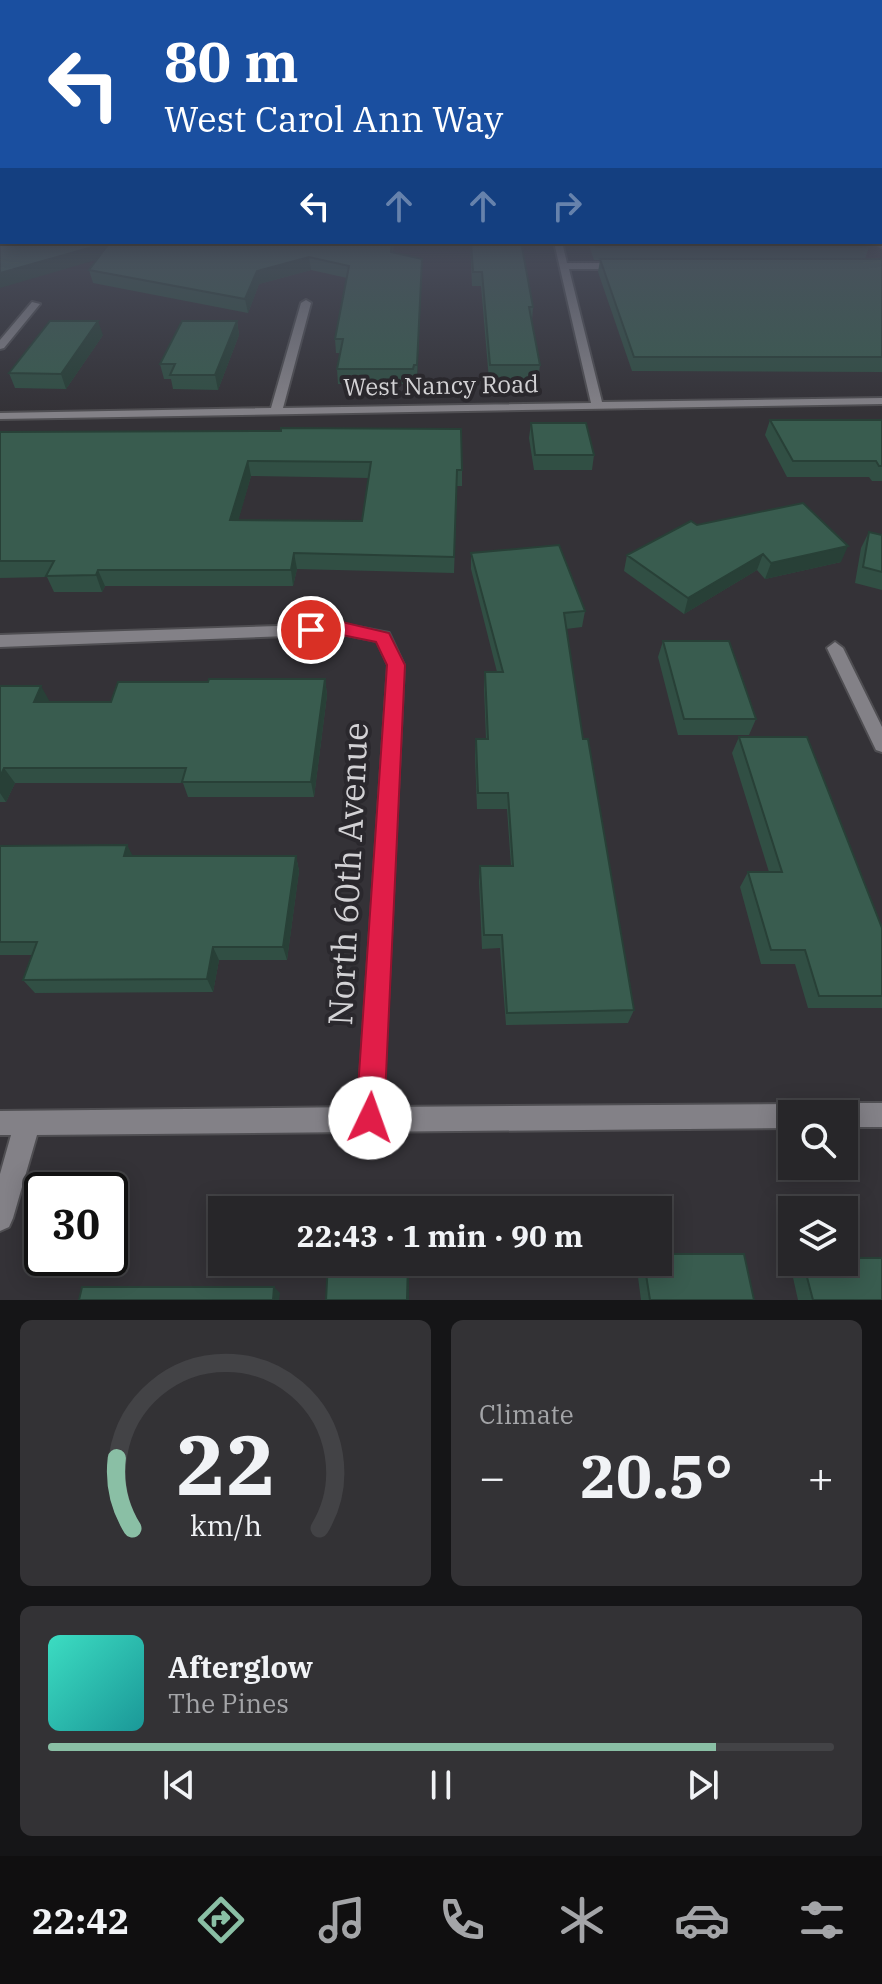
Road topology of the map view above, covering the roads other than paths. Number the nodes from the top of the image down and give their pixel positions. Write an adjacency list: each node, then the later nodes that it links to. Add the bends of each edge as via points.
1 (570, 291): 6 (street)
2 (306, 303): 7 (street)
3 (35, 304): 4 (street)
4 (0, 346)
5 (882, 401): 6 (street, West Nancy Road)
6 (597, 406): 7 (street, West Nancy Road)
7 (276, 411): 8 (street, West Nancy Road)
8 (0, 416)
9 (0, 641): 15 (street, North 60th Avenue, via 342,629 383,637 396,665)
10 (835, 648): 11 (street)
11 (882, 745)
12 (858, 1115): 13 (street)
13 (882, 1115)
14 (778, 1116): 15 (street)
15 (370, 1118): 16 (street)
16 (28, 1122): 17 (street); 18 (street)
17 (0, 1123)
18 (0, 1218)

